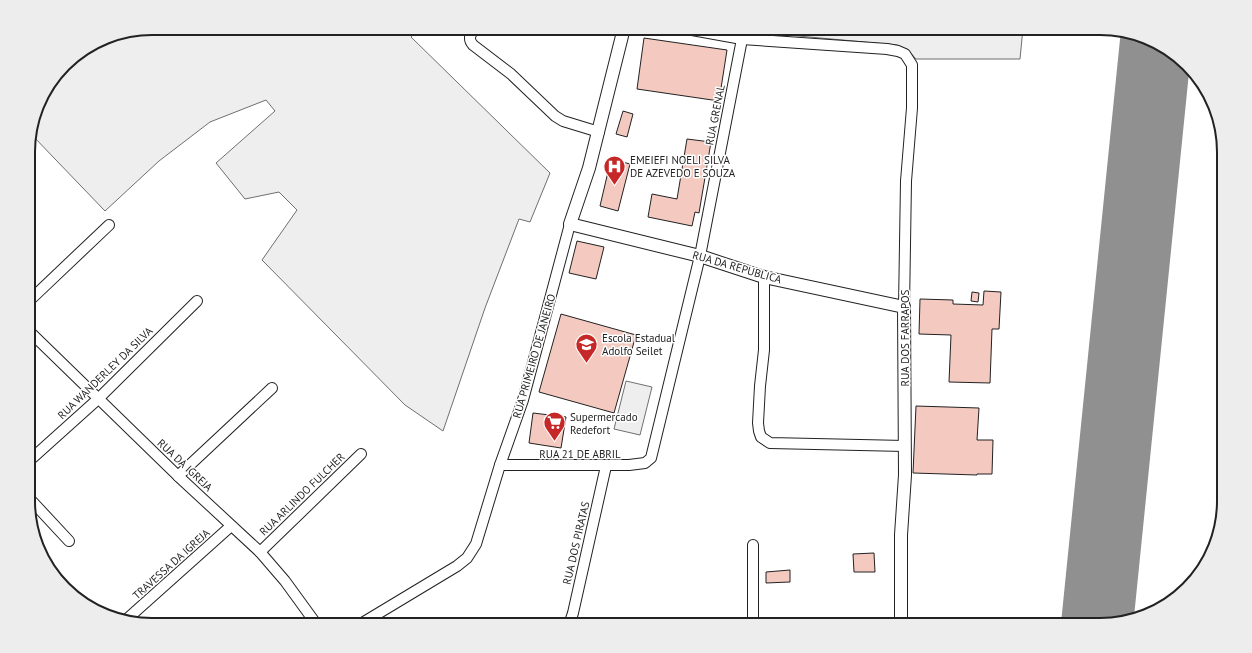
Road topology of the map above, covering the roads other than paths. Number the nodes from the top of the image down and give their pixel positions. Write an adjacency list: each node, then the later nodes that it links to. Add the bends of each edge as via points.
1 (470, 35): 5 (street, via 469,40 473,45 511,74 555,116)
2 (622, 35): 5 (street, RUA PRIMEIRO DE JANEIRO)
3 (720, 35): 4 (street)
4 (742, 39): 8 (street, RUA GRENAL); 12 (street, RUA DOS FARRAPOS, via 898,50 905,54 912,65 912,108 906,181)
5 (599, 132): 6 (street, RUA PRIMEIRO DE JANEIRO)
6 (570, 224): 8 (street, RUA DA REPÚBLICA); 20 (street, RUA PRIMEIRO DE JANEIRO, via 523,400)
7 (109, 225): 10 (street)
8 (700, 256): 9 (street, RUA DA REPÚBLICA); 17 (street, RUA GRENAL)
9 (764, 277): 12 (street, RUA DA REPÚBLICA); 16 (street, via 764,350 758,423 761,437 770,443)
10 (35, 295)
11 (197, 301): 15 (street, RUA WANDERLEY DA SILVA)
12 (904, 307): 16 (street, RUA DOS FARRAPOS)
13 (35, 337): 15 (street, RUA DA IGREJA)
14 (272, 388): 22 (street)
15 (98, 399): 19 (street, RUA WANDERLEY DA SILVA); 22 (street, RUA DA IGREJA)
16 (905, 446): 33 (street, RUA DOS FARRAPOS)
17 (654, 452): 21 (street, RUA 21 DE ABRIL, via 651,459 645,463)
18 (361, 454): 27 (street, RUA ARLINDO FULCHER)
19 (35, 455)
20 (500, 465): 21 (street, RUA 21 DE ABRIL); 30 (street, RUA PRIMEIRO DE JANEIRO, via 476,544 467,558)
21 (606, 466): 31 (street, RUA DOS PIRATAS)
22 (178, 476): 24 (street, RUA DA IGREJA)
23 (35, 505): 25 (street)
24 (231, 526): 27 (street, RUA DA IGREJA); 28 (street, TRAVESSA DA IGREJA)
25 (68, 541)
26 (753, 546): 32 (street)
27 (260, 552): 29 (street, RUA DA IGREJA)
28 (130, 616)
29 (313, 618)
30 (371, 618)
31 (571, 618)
32 (753, 618)
33 (901, 618)

